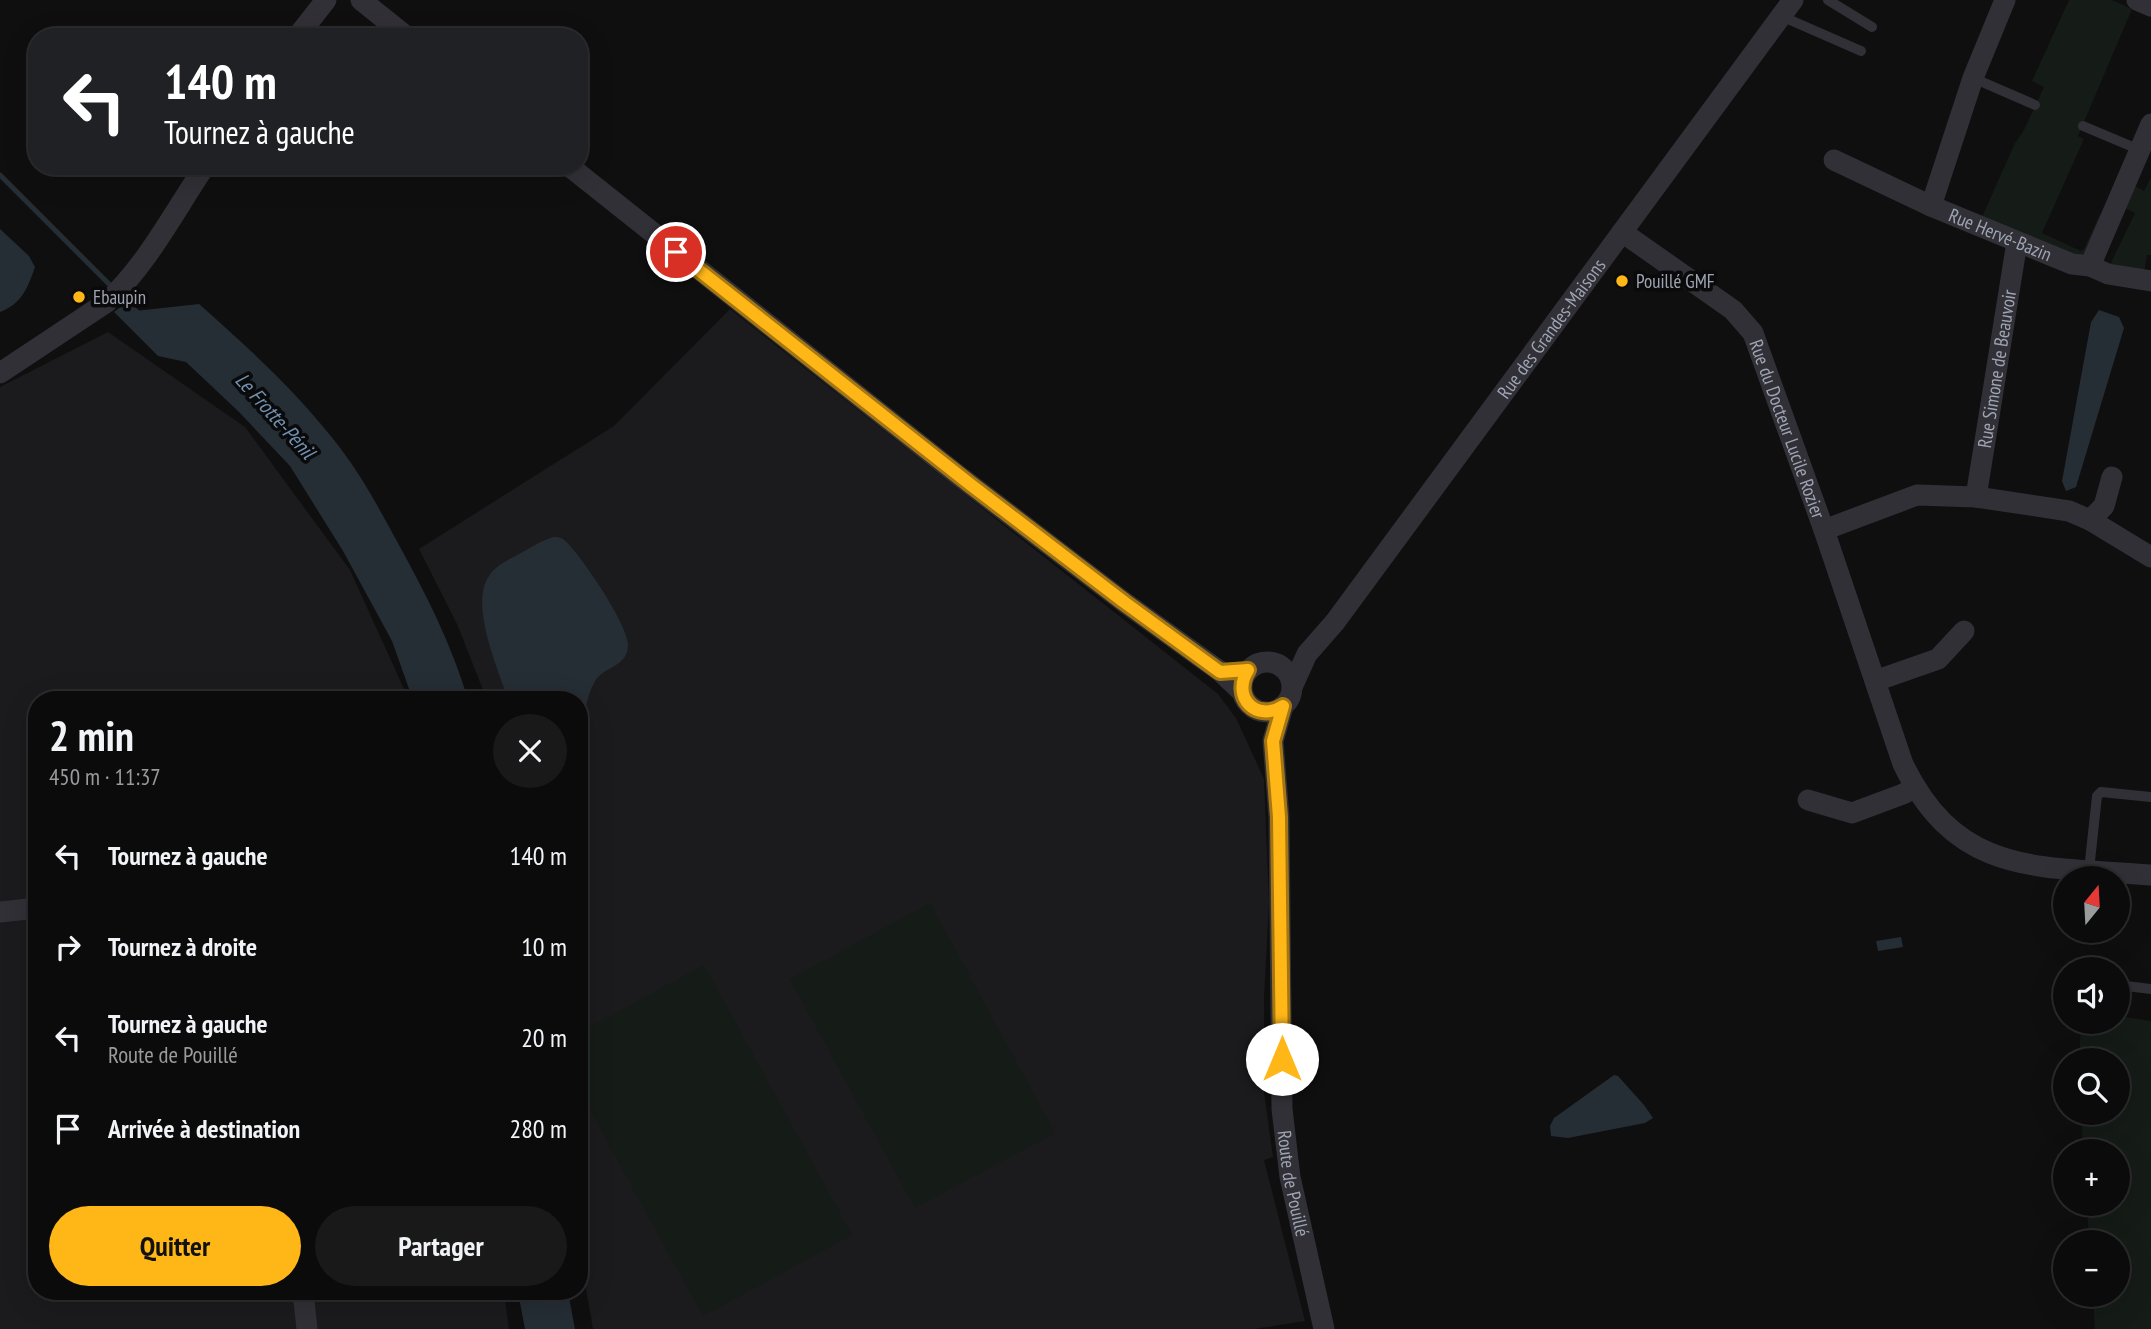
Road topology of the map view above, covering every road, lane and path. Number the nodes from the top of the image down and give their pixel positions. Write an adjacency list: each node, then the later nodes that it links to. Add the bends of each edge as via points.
1 (326, 0): 9 (street)
2 (361, 0): 10 (street)
3 (1828, 0): 8 (lane)
4 (2005, 0): 12 (street, Rue Hervé-Bazin)
5 (2137, 0): 6 (street)
6 (2151, 6)
7 (1787, 8): 11 (lane); 21 (street, Rue des Grandes-Maisons)
8 (1871, 27)
9 (304, 28)
10 (396, 28)
11 (1861, 51)
12 (1973, 78): 13 (lane); 20 (street, Rue Hervé-Bazin)
13 (2035, 105)
14 (2151, 124): 16 (street)
15 (2083, 126): 16 (lane)
16 (2140, 150): 23 (street)
17 (1834, 160): 20 (street)
18 (199, 175): 25 (street, via 132,274 107,302)
19 (580, 175): 35 (street, via 959,476)
20 (1931, 206): 22 (street, Rue Hervé-Bazin)
21 (1622, 232): 29 (street, Rue du Docteur Lucile Rozier, via 1732,310 1753,333); 32 (street, Rue des Grandes-Maisons)
22 (2017, 242): 23 (street, Rue Hervé-Bazin); 27 (street, Rue Simone de Beauvoir)
23 (2090, 266): 24 (street, Rue Hervé-Bazin)
24 (2151, 281)
25 (0, 373)
26 (2112, 477): 28 (street, via 2104,506)
27 (1976, 497): 28 (street, via 2069,511); 29 (street, via 1917,495)
28 (2090, 520): 30 (street)
29 (1824, 530): 36 (street, Rue du Docteur Lucile Rozier)
30 (2151, 557)
31 (1964, 631): 36 (street, via 1938,659)
32 (1307, 654): 33 (street); 37 (street)
33 (1279, 664): 34 (street, via 1262,662); 37 (street)
34 (1248, 670): 35 (street); 38 (street)
35 (1220, 672): 38 (street)
36 (1875, 681): 42 (street, Rue du Docteur Lucile Rozier)
37 (1293, 685): 39 (street)
38 (1242, 692): 40 (street)
39 (1283, 706): 40 (street, via 1270,712); 41 (street, Route de Pouillé)
40 (1255, 709): 41 (street, Route de Pouillé)
41 (1273, 741): 55 (street, Route de Pouillé, via 1280,830 1282,1109 1290,1177)
42 (1914, 788): 44 (street, via 1852,813); 45 (street, Rue du Docteur Lucile Rozier, via 1952,832 1977,848 2005,860)
43 (2151, 797): 46 (lane, via 2101,792 2097,796)
44 (1808, 800)
45 (2055, 866)
46 (2089, 866)
47 (2130, 873): 48 (street, Rue du Docteur Lucile Rozier)
48 (2151, 875)
49 (28, 909): 50 (street)
50 (0, 912)
51 (2130, 986): 52 (lane)
52 (2151, 989)
53 (304, 1300): 54 (street)
54 (307, 1329)
55 (1324, 1329)

